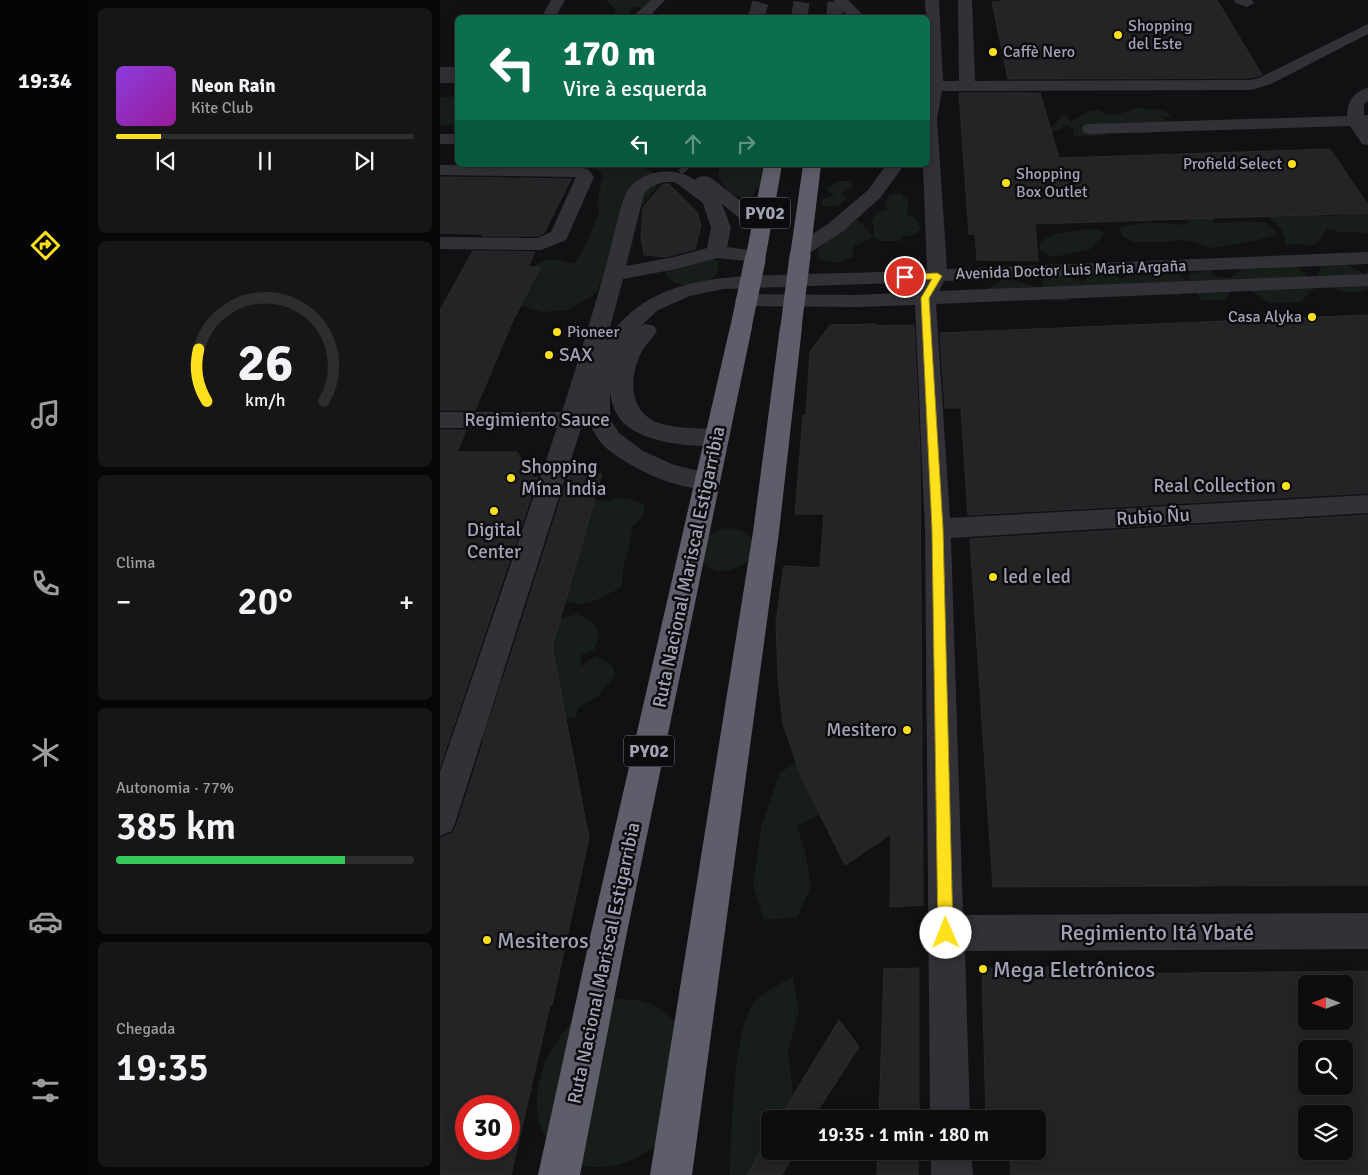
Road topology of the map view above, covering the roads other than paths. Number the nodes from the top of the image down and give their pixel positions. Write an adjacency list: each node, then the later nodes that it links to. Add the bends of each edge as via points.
1 (558, 0): 6 (street)
2 (658, 0): 7 (street)
3 (840, 0): 8 (street)
4 (932, 0): 10 (street)
5 (965, 0): 11 (street)
6 (550, 15)
7 (642, 15)
8 (856, 15)
9 (1368, 28): 11 (street, via 1265,81 1251,85)
10 (931, 82): 11 (street); 13 (street)
11 (967, 86)
12 (1368, 93): 14 (street, via 1356,103)
13 (930, 95)
14 (1362, 120): 15 (street); 18 (street)
15 (1090, 129)
16 (440, 139): 17 (street)
17 (455, 139)
18 (1368, 140)
19 (773, 167): 25 (highway, Ruta Nacional Mariscal Estigarribia / PY02)
20 (812, 167): 28 (highway, PY02)
21 (894, 167): 28 (street, via 874,194)
22 (929, 167): 33 (street)
23 (688, 169): 25 (street)
24 (440, 170): 26 (street, via 573,171 582,173 584,177 559,236 551,242)
25 (762, 226): 29 (highway, Ruta Nacional Mariscal Estigarribia / PY02)
26 (440, 243)
27 (716, 252): 29 (street); 31 (street); 31 (street, via 721,228 712,200 679,177 662,177 644,183 635,193)
28 (801, 253): 47 (highway, PY02, bridge, via 766,532)
29 (755, 258): 37 (highway, Ruta Nacional Mariscal Estigarribia / PY02, bridge)
30 (1368, 258): 33 (street, Avenida Doctor Luis Maria Argaña)
31 (615, 274): 35 (street)
32 (1368, 280): 33 (street, Avenida Doctor Luis Maria Argaña)
33 (931, 287): 35 (street, Avenida Doctor Luis Maria Argaña, via 723,282 665,298 651,306 619,338 600,375 597,398); 36 (street, Avenida Doctor Luis Maria Argaña, via 857,301 715,299 686,303 663,315 644,333 621,374 620,392 625,409); 40 (street)
34 (440, 420): 35 (street, Regimiento Sauce)
35 (585, 420): 36 (street, Regimiento Sauce); 38 (street, via 634,457 669,473); 41 (street)
36 (634, 420): 37 (street, via 663,433)
37 (716, 437): 38 (highway, Ruta Nacional Mariscal Estigarribia / PY02)
38 (707, 481): 46 (highway, Ruta Nacional Mariscal Estigarribia / PY02)
39 (1368, 504): 40 (street, Rubio Ñu)
40 (938, 529): 43 (street)
41 (440, 820)
42 (1368, 931): 43 (street, Regimiento Itá Ybaté)
43 (946, 933): 44 (street)
44 (950, 1110)
45 (951, 1160): 48 (street)
46 (559, 1175)
47 (671, 1175)
48 (952, 1175)

